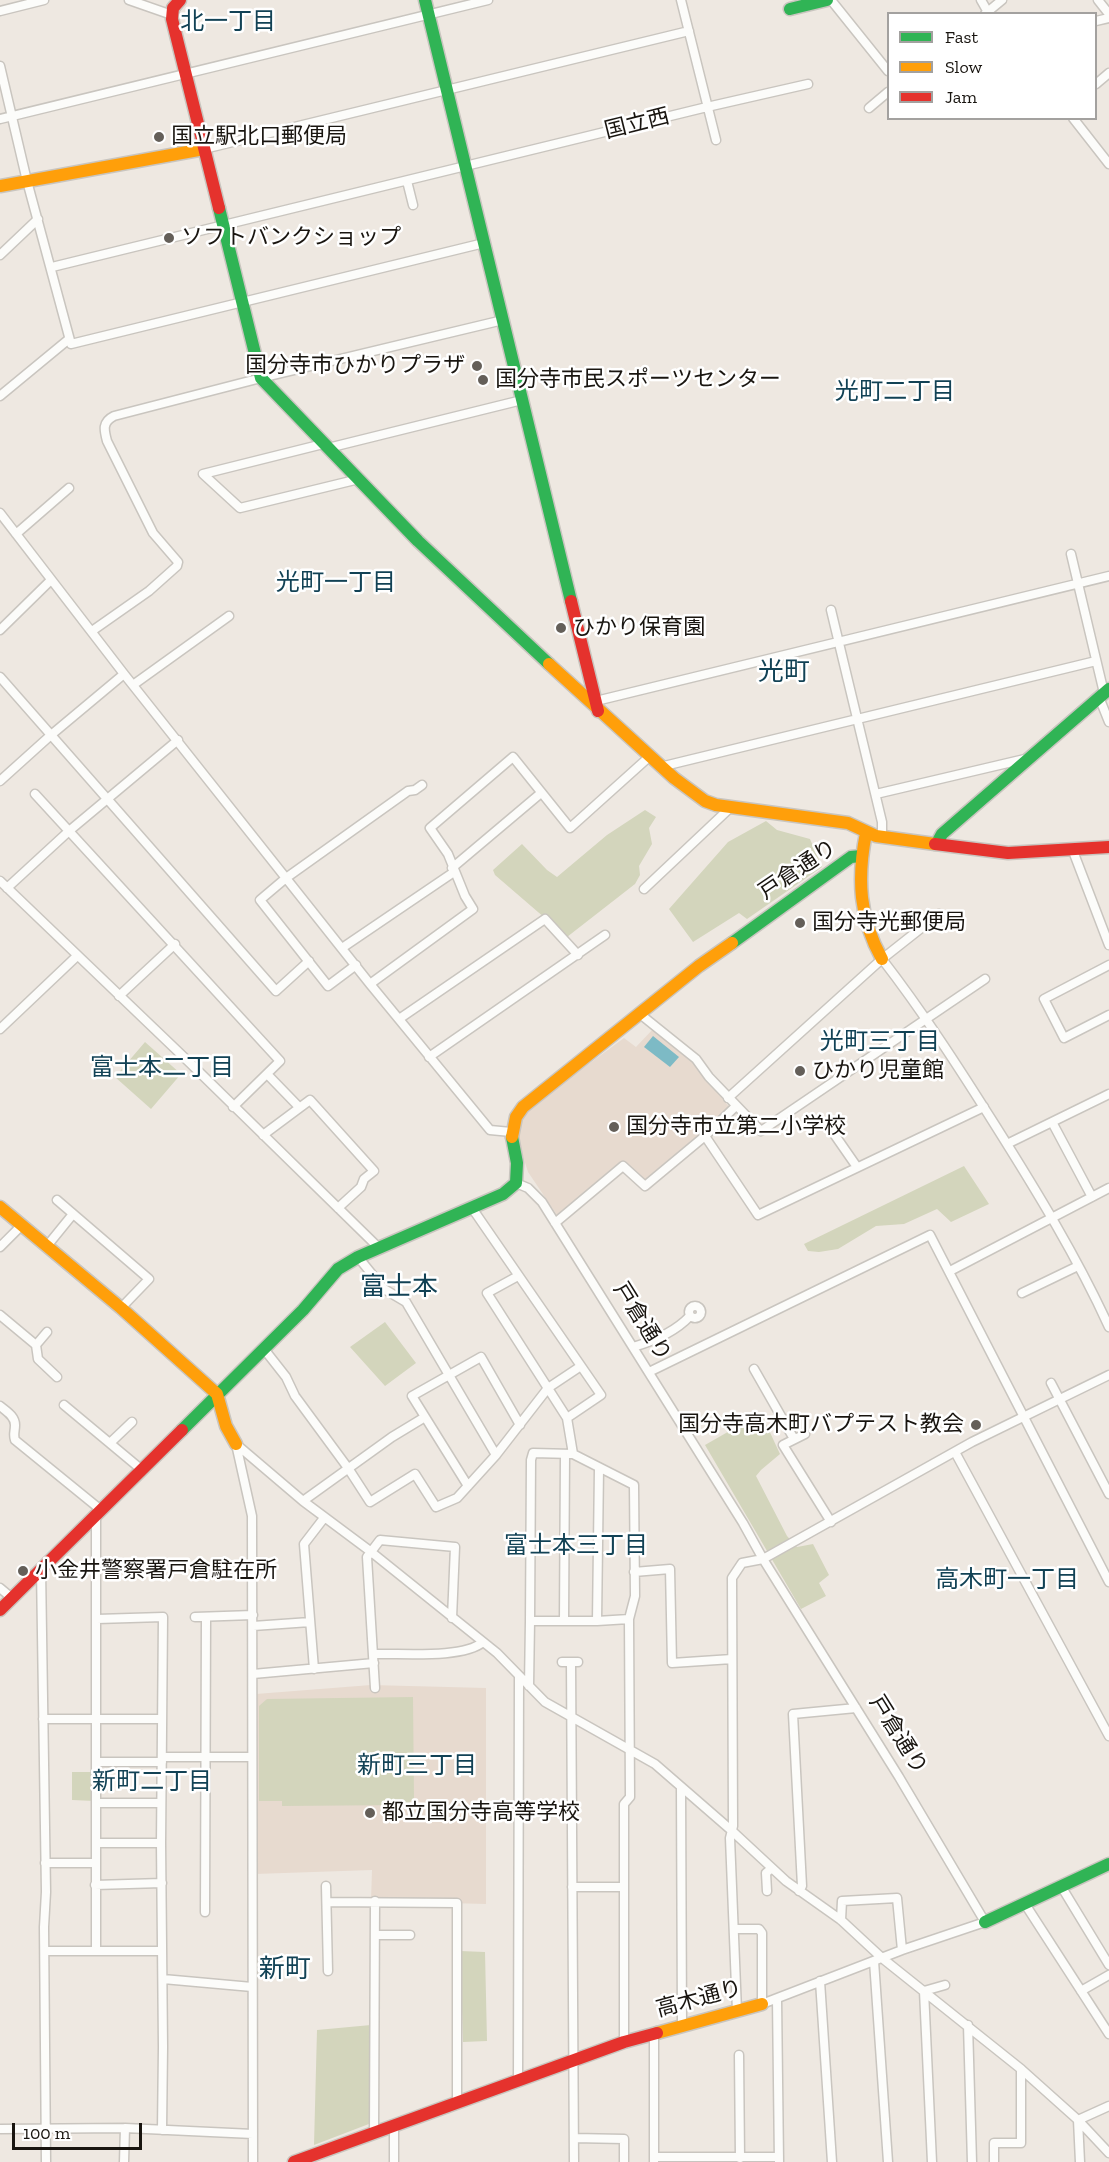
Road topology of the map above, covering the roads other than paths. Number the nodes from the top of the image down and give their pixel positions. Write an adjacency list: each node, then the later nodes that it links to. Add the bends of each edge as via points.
1 (44, 0): 12 (street)
2 (129, 0): 10 (street)
3 (180, 0): 14 (street)
4 (425, 0): 15 (street)
5 (488, 0): 15 (street)
6 (681, 0): 17 (street)
7 (829, 0): 11 (street); 19 (street)
8 (1002, 0): 13 (street)
9 (1098, 0): 16 (street)
10 (145, 3): 14 (street)
11 (790, 9)
12 (0, 11)
13 (988, 12)
14 (172, 15): 21 (street)
15 (428, 15): 21 (street); 24 (street)
16 (1109, 16)
17 (689, 31): 24 (street); 26 (street)
18 (0, 66): 28 (street)
19 (887, 69)
20 (1109, 73): 22 (street)
21 (186, 74): 28 (street); 32 (street)
22 (1097, 82)
23 (808, 84): 26 (street, 国立西)
24 (447, 91): 32 (street); 34 (street)
25 (887, 93): 27 (street)
26 (708, 107): 31 (street); 34 (street, 国立西)
27 (869, 108)
28 (12, 116): 29 (street); 35 (street)
29 (0, 119)
30 (1075, 120): 33 (street)
31 (716, 140)
32 (204, 150): 35 (street); 40 (street)
33 (1109, 164)
34 (466, 167): 36 (street, 国立西); 41 (street)
35 (27, 181): 37 (street); 39 (street)
36 (407, 182): 38 (street); 40 (street, 国立西)
37 (0, 186)
38 (413, 205)
39 (39, 219): 42 (street); 43 (street)
40 (224, 225): 43 (street, 国立西); 44 (street)
41 (484, 243): 44 (street); 45 (street)
42 (0, 255)
43 (52, 267): 46 (street)
44 (241, 303): 46 (street, via 71,344); 47 (street)
45 (503, 320): 47 (street); 49 (street)
46 (69, 339): 48 (street)
47 (261, 378): 50 (street); 62 (street, via 107,419 107,441 153,533 178,562 149,591)
48 (0, 396)
49 (522, 400): 50 (street); 69 (street)
50 (325, 446): 51 (street); 51 (street, via 203,474 240,508)
51 (359, 479): 69 (street, via 418,541)
52 (69, 488): 54 (street)
53 (0, 513): 54 (street)
54 (16, 534): 57 (street)
55 (1071, 554): 58 (street)
56 (1109, 576): 58 (street)
57 (51, 580): 61 (street); 62 (street)
58 (1078, 583): 63 (street); 64 (street)
59 (831, 610): 63 (street)
60 (229, 616): 67 (street)
61 (0, 630)
62 (92, 631): 65 (street)
63 (838, 642): 69 (street); 70 (street)
64 (1096, 661): 68 (street); 70 (street)
65 (124, 674): 67 (street); 72 (street)
66 (0, 677): 72 (street)
67 (133, 685): 73 (street)
68 (1104, 693): 71 (street); 75 (street)
69 (597, 706): 74 (street)
70 (858, 719): 76 (street); 81 (street)
71 (1109, 722)
72 (51, 735): 77 (street); 82 (street)
73 (178, 740): 82 (street); 92 (street)
74 (649, 757): 76 (street); 79 (street, via 570,828)
75 (1029, 758): 81 (street); 87 (street, via 941,835)
76 (660, 767): 83 (street, via 705,801)
77 (0, 782)
78 (422, 785): 92 (street)
79 (541, 793): 91 (street); 91 (street, via 513,757 430,828 448,854)
80 (35, 794): 84 (street)
81 (876, 794): 86 (street)
82 (108, 800): 84 (street); 103 (street, via 276,991)
83 (731, 807): 85 (street, via 848,824); 94 (street)
84 (69, 831): 93 (street); 97 (street)
85 (866, 833): 86 (street); 90 (street)
86 (882, 837): 87 (street)
87 (937, 843): 89 (street, via 1008,853)
88 (1109, 847): 89 (street)
89 (1072, 851): 98 (street)
90 (861, 856): 102 (street, via 862,908); 109 (street, 戸倉通り, via 851,857 740,936)
91 (453, 870): 99 (street); 107 (street, via 473,909)
92 (286, 878): 99 (street); 103 (street, via 260,900)
93 (3, 885): 101 (street)
94 (644, 889)
95 (939, 914): 102 (street)
96 (605, 935): 100 (street)
97 (175, 944): 108 (street); 115 (street, via 280,1061)
98 (1109, 945)
99 (342, 948): 104 (street)
100 (578, 955): 111 (street, via 545,919); 114 (street)
101 (77, 956): 108 (street); 113 (street)
102 (882, 959): 112 (street); 117 (street)
103 (309, 961): 104 (street, via 328,986)
104 (356, 965): 107 (street)
105 (1109, 965): 110 (street, via 1044,999 1064,1038)
106 (985, 979): 112 (street)
107 (370, 984): 111 (street)
108 (118, 996): 119 (street)
109 (640, 1014): 117 (street, via 696,1059); 124 (street, 戸倉通り, via 522,1107)
110 (1109, 1015)
111 (399, 1019): 114 (street)
112 (927, 1020): 118 (street, via 761,1131); 121 (street)
113 (2, 1024)
114 (429, 1057): 124 (street, via 490,1130)
115 (267, 1074): 119 (street); 120 (street)
116 (1109, 1094): 122 (street)
117 (728, 1098): 118 (street)
118 (736, 1106): 126 (street)
119 (233, 1107): 125 (street)
120 (298, 1107): 125 (street); 134 (street, via 310,1100 374,1171)
121 (984, 1107): 127 (street); 128 (street)
122 (1052, 1122): 127 (street); 131 (street)
123 (832, 1131): 128 (street)
124 (511, 1132): 129 (street, via 518,1167)
125 (262, 1136): 134 (street)
126 (705, 1136): 128 (street, via 758,1215); 138 (street, via 645,1186 623,1166)
127 (1007, 1144): 137 (street)
128 (857, 1167)
129 (516, 1183): 135 (street, via 503,1194); 138 (street, 戸倉通り, via 536,1195)
130 (1109, 1188): 131 (street)
131 (1092, 1197): 137 (street)
132 (57, 1200): 136 (street)
133 (0, 1207): 139 (street)
134 (338, 1208): 142 (street)
135 (472, 1208): 142 (street); 146 (street)
136 (73, 1214): 140 (street); 148 (street, via 149,1279)
137 (1051, 1217): 144 (street); 145 (street)
138 (555, 1223): 154 (street, 戸倉通り)
139 (22, 1226): 140 (street); 141 (street)
140 (47, 1246): 148 (street)
141 (0, 1247)
142 (379, 1248): 143 (street)
143 (358, 1257): 155 (street, via 338,1269); 159 (street, via 384,1290 406,1302)
144 (1078, 1266): 147 (street, via 1035,1291); 151 (street)
145 (950, 1271): 158 (street, via 930,1235); 168 (street)
146 (518, 1276): 156 (street); 163 (street, via 487,1293)
147 (1022, 1293)
148 (122, 1308): 164 (street)
149 (0, 1315): 153 (street)
150 (690, 1316): 154 (street, via 674,1330)
151 (1109, 1327)
152 (47, 1332): 153 (street)
153 (36, 1345): 161 (street, via 38,1359)
154 (633, 1347): 158 (street, 戸倉通り)
155 (264, 1349): 164 (street); 180 (street)
156 (581, 1366): 163 (street); 170 (street, via 601,1395)
157 (754, 1369): 174 (street)
158 (649, 1372): 190 (street, 戸倉通り)
159 (449, 1375): 169 (street, via 412,1396); 172 (street, via 480,1357); 179 (street)
160 (1109, 1375): 165 (street)
161 (57, 1377)
162 (1052, 1383): 165 (street)
163 (548, 1388): 170 (street); 172 (street)
164 (217, 1394): 176 (street); 182 (street)
165 (1059, 1398): 168 (street); 184 (street)
166 (64, 1405): 175 (street)
167 (0, 1406): 186 (street, via 13,1417 15,1440)
168 (1024, 1415): 177 (street); 193 (street)
169 (425, 1417): 180 (street); 183 (street)
170 (567, 1418): 178 (street)
171 (132, 1422): 175 (street)
172 (520, 1425): 179 (street)
173 (805, 1434): 174 (street)
174 (794, 1440): 188 (street, via 783,1445)
175 (110, 1443): 182 (street)
176 (236, 1444): 185 (street); 197 (street, via 252,1516)
177 (955, 1452): 188 (street); 222 (street)
178 (569, 1454): 181 (street); 203 (street, via 533,1453 531,1460); 204 (street)
179 (496, 1455): 183 (street)
180 (348, 1468): 183 (street, via 370,1502 415,1474 436,1507 457,1498); 185 (street)
181 (599, 1468): 192 (street, via 634,1485); 205 (street)
182 (142, 1470): 186 (street)
183 (468, 1486)
184 (1109, 1494)
185 (303, 1501): 187 (street)
186 (99, 1513): 191 (street); 201 (street)
187 (324, 1518): 189 (street); 206 (street, via 304,1544)
188 (831, 1522): 190 (street)
189 (370, 1551): 200 (street); 200 (street, via 380,1540 455,1547); 209 (street, via 367,1557)
190 (763, 1559): 210 (street, via 742,1563 732,1578); 217 (street, 戸倉通り)
191 (41, 1569): 195 (street); 219 (street)
192 (634, 1572): 202 (street, via 634,1596); 210 (street, via 670,1569 672,1663)
193 (1109, 1581)
194 (0, 1588): 195 (street)
195 (12, 1598): 196 (street)
196 (0, 1610)
197 (253, 1615): 199 (street); 207 (street)
198 (195, 1617): 199 (street)
199 (206, 1617): 224 (street)
200 (452, 1618): 208 (street)
201 (97, 1619): 220 (street); 221 (street, via 163,1617)
202 (628, 1619): 205 (street); 223 (street)
203 (530, 1621): 204 (street); 215 (street)
204 (564, 1621): 205 (street)
205 (597, 1621)
206 (310, 1622): 207 (street); 212 (street)
207 (253, 1626): 213 (street)
208 (483, 1642): 209 (street, via 476,1648 451,1653); 214 (street)
209 (374, 1658): 212 (street); 216 (street)
210 (732, 1659): 231 (street)
211 (571, 1662): 218 (street)
212 (314, 1669): 213 (street)
213 (253, 1674): 225 (street)
214 (519, 1676): 215 (street); 280 (street)
215 (529, 1686): 218 (street, via 545,1702)
216 (375, 1688)
217 (856, 1708): 245 (street, via 793,1713 802,1886); 251 (street, 戸倉通り)
218 (572, 1718): 223 (street); 242 (street)
219 (43, 1719): 220 (street); 234 (street)
220 (97, 1719): 221 (street); 227 (street)
221 (162, 1719): 226 (street)
222 (1109, 1736)
223 (629, 1749): 228 (street, via 655,1764); 243 (street, via 630,1797 624,1804)
224 (206, 1757): 225 (street); 226 (street); 249 (street)
225 (252, 1758): 266 (street)
226 (162, 1759): 227 (street); 230 (street)
227 (97, 1762): 229 (street)
228 (681, 1787): 231 (street); 272 (street)
229 (97, 1803): 230 (street); 232 (street)
230 (161, 1803): 233 (street)
231 (731, 1830): 237 (street); 252 (street)
232 (96, 1843): 233 (street); 235 (street)
233 (161, 1843): 238 (street)
234 (45, 1863): 235 (street); 256 (street)
235 (95, 1863): 239 (street)
236 (1109, 1864): 241 (street, 高木通り)
237 (772, 1868): 244 (street, via 766,1873); 245 (street)
238 (162, 1883): 239 (street); 258 (street)
239 (95, 1885): 257 (street)
240 (326, 1886): 247 (street)
241 (1061, 1886): 248 (street, 高木通り); 260 (street)
242 (572, 1887): 243 (street); 278 (street)
243 (624, 1887): 276 (street)
244 (767, 1891)
245 (799, 1891): 250 (street)
246 (375, 1901): 247 (street); 253 (street); 281 (street, via 457,1903)
247 (327, 1902): 261 (street)
248 (1025, 1904): 251 (street, 高木通り); 268 (street)
249 (205, 1912)
250 (841, 1920): 255 (street, via 842,1901 897,1898); 259 (street)
251 (985, 1922): 255 (street, 高木通り)
252 (734, 1929): 270 (street, via 759,1929 762,1933); 271 (street)
253 (375, 1935): 254 (street); 289 (street)
254 (410, 1935)
255 (902, 1950): 259 (street, 高木通り)
256 (45, 1951): 257 (street); 286 (street)
257 (96, 1951): 258 (street)
258 (162, 1951): 263 (street)
259 (878, 1959): 264 (street, 高木通り); 267 (street); 304 (street)
260 (1109, 1965)
261 (328, 1971)
262 (1109, 1975): 268 (street)
263 (163, 1980): 266 (street); 288 (street)
264 (820, 1981): 269 (street, 高木通り); 303 (street)
265 (945, 1985): 267 (street)
266 (252, 1987): 290 (street)
267 (924, 1991): 273 (street); 305 (street)
268 (1081, 1991): 275 (street)
269 (777, 1999): 270 (street, 高木通り); 295 (street)
270 (762, 2004): 271 (street, 高木通り)
271 (737, 2011): 272 (street, 高木通り)
272 (682, 2025): 274 (street, 高木通り)
273 (968, 2025): 279 (street); 306 (street)
274 (654, 2033): 276 (street, 高木通り); 294 (street)
275 (1109, 2034)
276 (624, 2042): 278 (street, 高木通り)
277 (739, 2055): 293 (street)
278 (573, 2062): 280 (street, 高木通り); 291 (street)
279 (1021, 2069): 283 (street); 307 (street, via 1021,2143 994,2143)
280 (518, 2081): 281 (street, 高木通り)
281 (457, 2103): 284 (street, 高木通り)
282 (1109, 2106): 283 (street)
283 (1078, 2120): 292 (street); 308 (street)
284 (394, 2125): 289 (street, 高木通り); 300 (street)
285 (0, 2128): 286 (street)
286 (47, 2128): 287 (street); 296 (street)
287 (125, 2128): 288 (street); 297 (street)
288 (162, 2130): 290 (street)
289 (374, 2133): 299 (street, 高木通り)
290 (253, 2134): 298 (street)
291 (574, 2138): 301 (street); 302 (street, via 624,2139)
292 (1109, 2153)
293 (740, 2158): 294 (street); 295 (street)
294 (654, 2159)
295 (779, 2160)
296 (46, 2162)
297 (124, 2162)
298 (253, 2162)
299 (294, 2162)
300 (394, 2162)
301 (574, 2162)
302 (624, 2162)
303 (832, 2162)
304 (888, 2162)
305 (932, 2162)
306 (972, 2162)
307 (994, 2162)
308 (1080, 2162)

